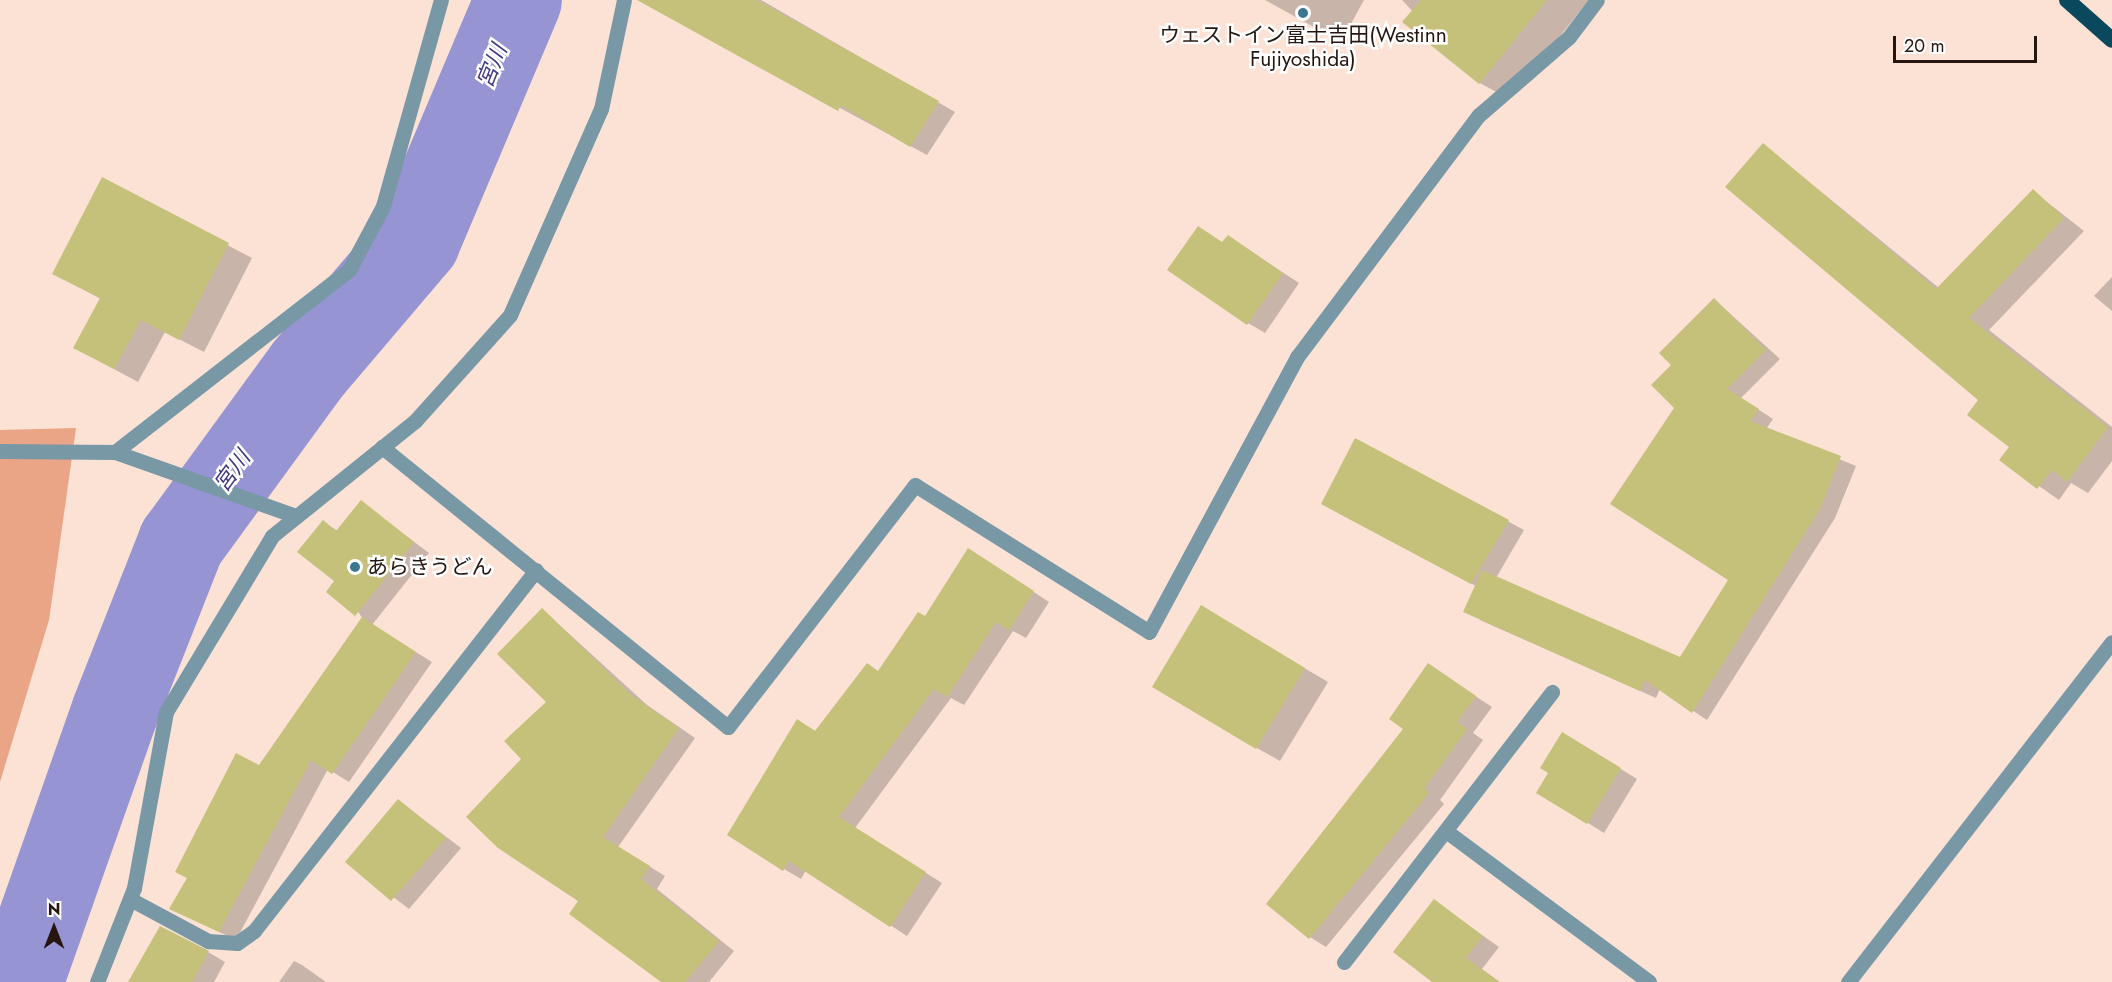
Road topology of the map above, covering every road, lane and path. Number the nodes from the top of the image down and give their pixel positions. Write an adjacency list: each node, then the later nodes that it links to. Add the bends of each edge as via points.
1 (441, 0): 8 (street, via 383,206 349,270)
2 (624, 0): 6 (street, via 601,110 510,315 415,421)
3 (1598, 0): 10 (street, via 1569,37 1479,115 1297,357 1149,632 915,485 728,727)
4 (2067, 0): 5 (highway)
5 (2112, 40)
6 (382, 447): 9 (street); 10 (street)
7 (0, 451): 8 (street)
8 (115, 452): 9 (street)
9 (296, 516): 14 (street, via 272,536 166,712)
10 (536, 570): 14 (street, via 254,931 237,943 208,941)
11 (2112, 642): 18 (street)
12 (1552, 692): 13 (street)
13 (1446, 831): 15 (street); 17 (street)
14 (130, 899): 16 (street)
15 (1344, 962)
16 (96, 982)
17 (1649, 982)
18 (1848, 982)

